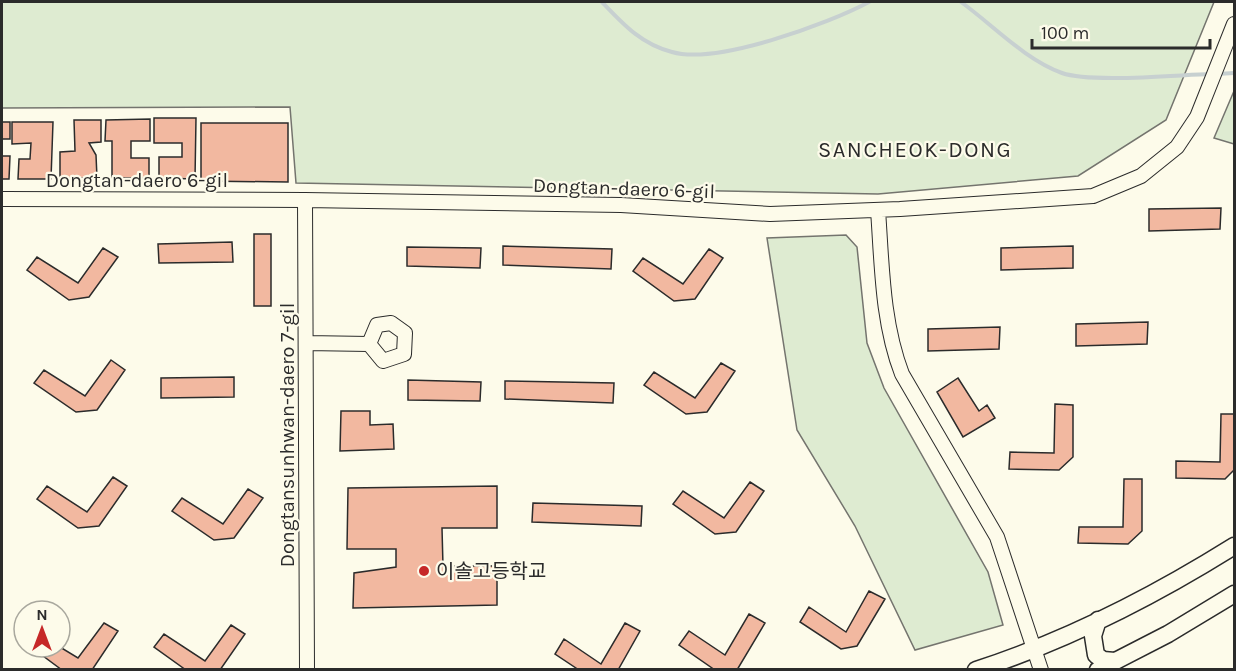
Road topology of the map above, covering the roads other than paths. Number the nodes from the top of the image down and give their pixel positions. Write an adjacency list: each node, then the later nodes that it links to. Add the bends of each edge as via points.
1 (1234, 24): 4 (street, Dongtan-daero 6-gil, via 1204,102 1177,147 1141,176 1093,196)
2 (2, 199): 3 (street, Dongtan-daero 6-gil)
3 (306, 200): 4 (street, Dongtan-daero 6-gil, via 621,205 757,214); 5 (street, Dongtansunhwan-daero 7-gil)
4 (878, 210): 10 (street, via 892,349 902,374 997,537)
5 (306, 343): 6 (street); 12 (street, Dongtansunhwan-daero 7-gil)
6 (369, 344)
7 (1234, 546): 9 (main road, via 1162,589)
8 (1234, 594): 11 (main road)
9 (1098, 620): 10 (main road); 11 (main road, via 1093,636 1096,655)
10 (1033, 649): 13 (main road); 14 (street)
11 (1115, 661): 15 (main road)
12 (307, 669)
13 (976, 669)
14 (1041, 669)
15 (1098, 669)

